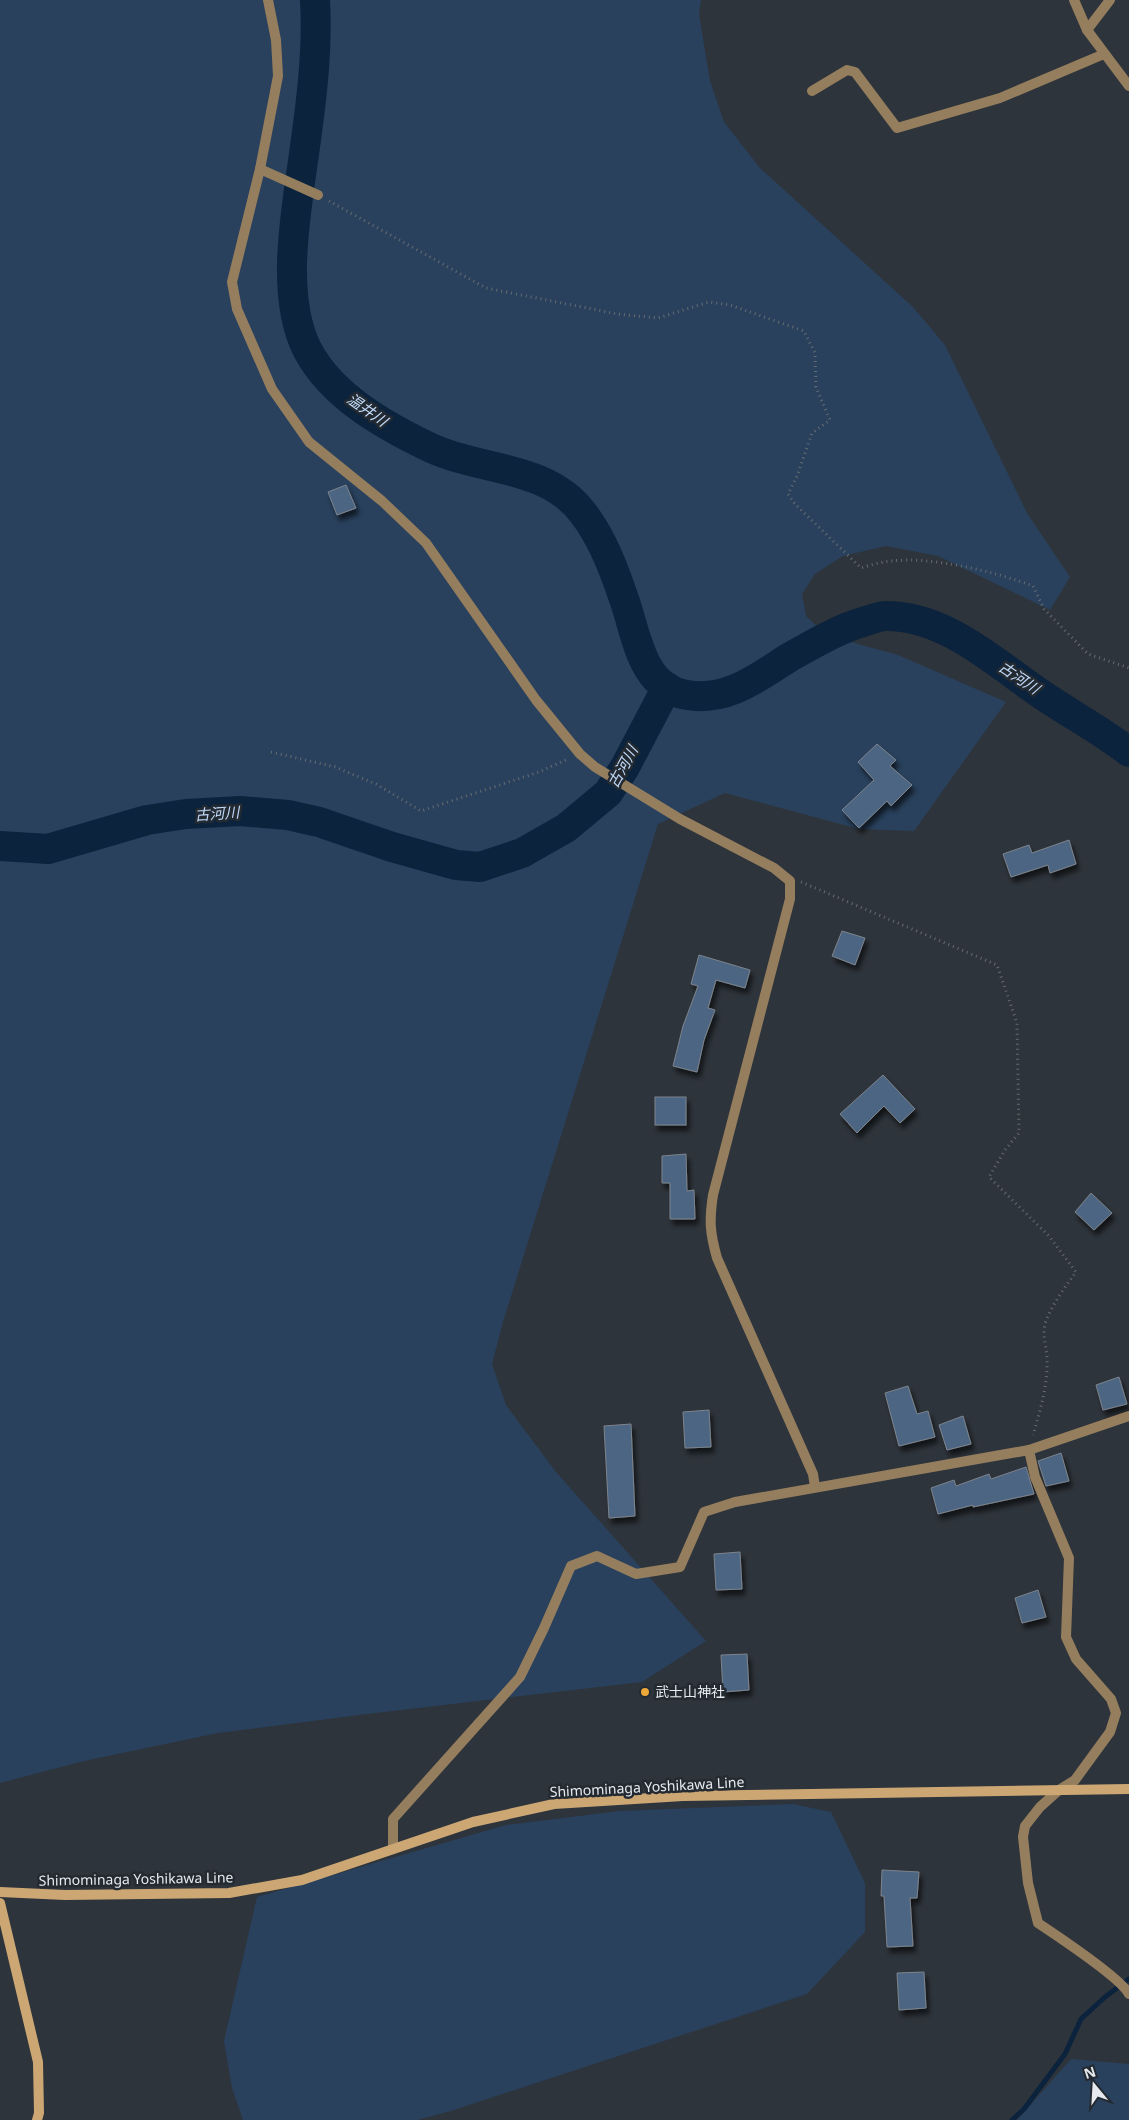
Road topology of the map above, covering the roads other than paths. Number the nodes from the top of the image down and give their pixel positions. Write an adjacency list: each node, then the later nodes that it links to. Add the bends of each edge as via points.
1 (268, 0): 8 (street, via 276,40 278,76)
2 (1074, 0): 4 (street)
3 (1110, 0): 4 (street)
4 (1086, 30): 5 (street)
5 (1104, 54): 6 (street); 7 (street, via 1000,98 897,128 855,72 847,70)
6 (1129, 86)
7 (812, 91)
8 (262, 170): 9 (street); 12 (street, via 232,282 237,309 272,389 309,442 382,502 426,544 536,700 580,754 595,767 680,819 774,868 790,881 790,899 709,1220 718,1258 813,1474)
9 (318, 195)
10 (1129, 1416): 11 (street)
11 (1029, 1450): 12 (street); 14 (street, via 1034,1477 1069,1558 1066,1637 1076,1659 1111,1699 1116,1713 1110,1732 1075,1780)
12 (815, 1488): 15 (street, via 736,1502 704,1512 680,1567 636,1574 597,1556 571,1566 520,1677 393,1819)
13 (1129, 1789): 14 (main road, Shimominaga Yoshikawa Line)
14 (1059, 1790): 15 (main road, Shimominaga Yoshikawa Line, via 683,1796 554,1804 473,1822); 18 (street, via 1025,1826 1023,1837 1028,1883 1038,1923 1066,1941)
15 (393, 1849): 16 (main road, Shimominaga Yoshikawa Line, via 302,1880 229,1893 65,1895)
16 (0, 1892)
17 (0, 1904): 19 (main road, via 38,2062)
18 (1128, 1992)
19 (38, 2120)

